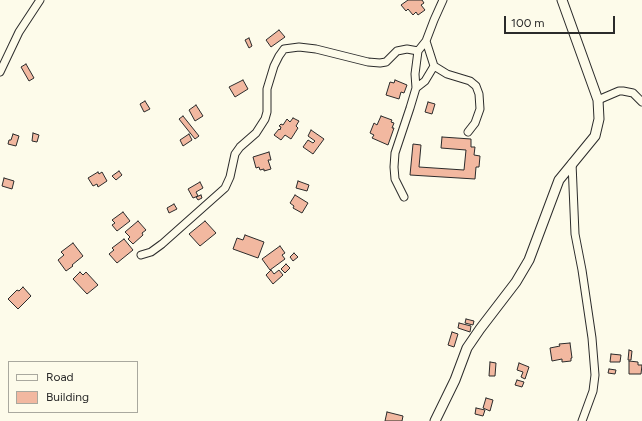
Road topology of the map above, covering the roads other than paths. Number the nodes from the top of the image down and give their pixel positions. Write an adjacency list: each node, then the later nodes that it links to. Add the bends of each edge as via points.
1 (40, 0): 7 (street, via 19,32)
2 (444, 0): 4 (street)
3 (562, 0): 9 (street)
4 (426, 41): 5 (street); 6 (street)
5 (418, 52): 8 (street, via 415,68); 14 (street, via 407,49 397,51 386,62 368,62 316,49 284,49 274,66 267,89 268,112 256,133 236,154 226,188 162,244)
6 (434, 66): 8 (street, via 425,81); 11 (street, via 476,86 480,109 475,123)
7 (0, 72)
8 (416, 88): 13 (street, via 395,153 395,179)
9 (598, 100): 10 (street, via 623,91 633,93); 12 (street, via 599,119 595,136)
10 (642, 102)
11 (468, 132)
12 (572, 163): 15 (street, via 559,180 528,260 516,282 467,348); 16 (street, via 576,234 591,330 595,375 593,391)
13 (404, 197)
14 (141, 255)
15 (435, 421)
16 (582, 421)

